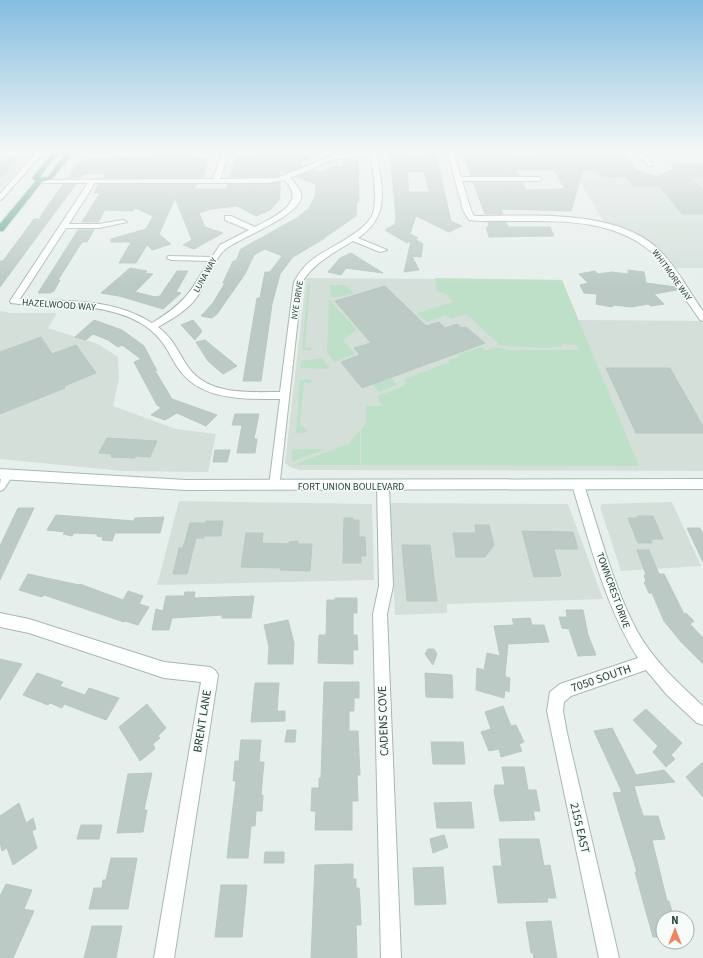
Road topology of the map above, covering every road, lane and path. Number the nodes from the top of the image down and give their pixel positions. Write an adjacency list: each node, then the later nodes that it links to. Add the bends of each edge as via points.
1 (29, 195): 9 (main road)
2 (84, 195): 8 (street)
3 (297, 195): 10 (street, LUNA WAY, via 295,203 283,213)
4 (376, 195): 11 (street, NYE DRIVE, via 375,218)
5 (463, 195): 15 (street, WHITMORE WAY, via 472,218 573,219 591,222 637,238 657,252)
6 (228, 218): 10 (street)
7 (124, 222): 8 (street, via 99,226)
8 (63, 226): 16 (street, HAZELWOOD WAY, via 14,300 106,307 138,318)
9 (0, 229)
10 (254, 229): 14 (street, LUNA WAY, via 223,247)
11 (351, 238): 12 (street); 17 (street, NYE DRIVE, via 314,261 300,277)
12 (383, 250)
13 (170, 258): 14 (street)
14 (214, 259): 16 (street, LUNA WAY, via 192,297 174,314)
15 (703, 318)
16 (152, 326): 17 (street, HAZELWOOD WAY, via 172,345 182,367 190,377 204,386 236,394)
17 (285, 395): 22 (street, NYE DRIVE)
18 (3, 475): 21 (street); 22 (street, FORT UNION BOULEVARD, via 147,483)
19 (703, 484): 20 (street, FORT UNION BOULEVARD)
20 (578, 485): 23 (street, FORT UNION BOULEVARD); 25 (street, TOWNCREST DRIVE, via 620,611)
21 (0, 486)
22 (275, 486): 23 (street, FORT UNION BOULEVARD)
23 (383, 486): 29 (street, CADENS COVE, via 386,586 380,614)
24 (0, 620): 28 (street, BRENT LANE, via 29,626 164,670 210,676)
25 (649, 662): 26 (street, 7050 SOUTH, via 566,690); 27 (street, TOWNCREST DRIVE)
26 (556, 698): 30 (street, 2155 EAST, via 555,711 559,733)
27 (703, 717)
28 (164, 958)
29 (390, 958)
30 (609, 958)

